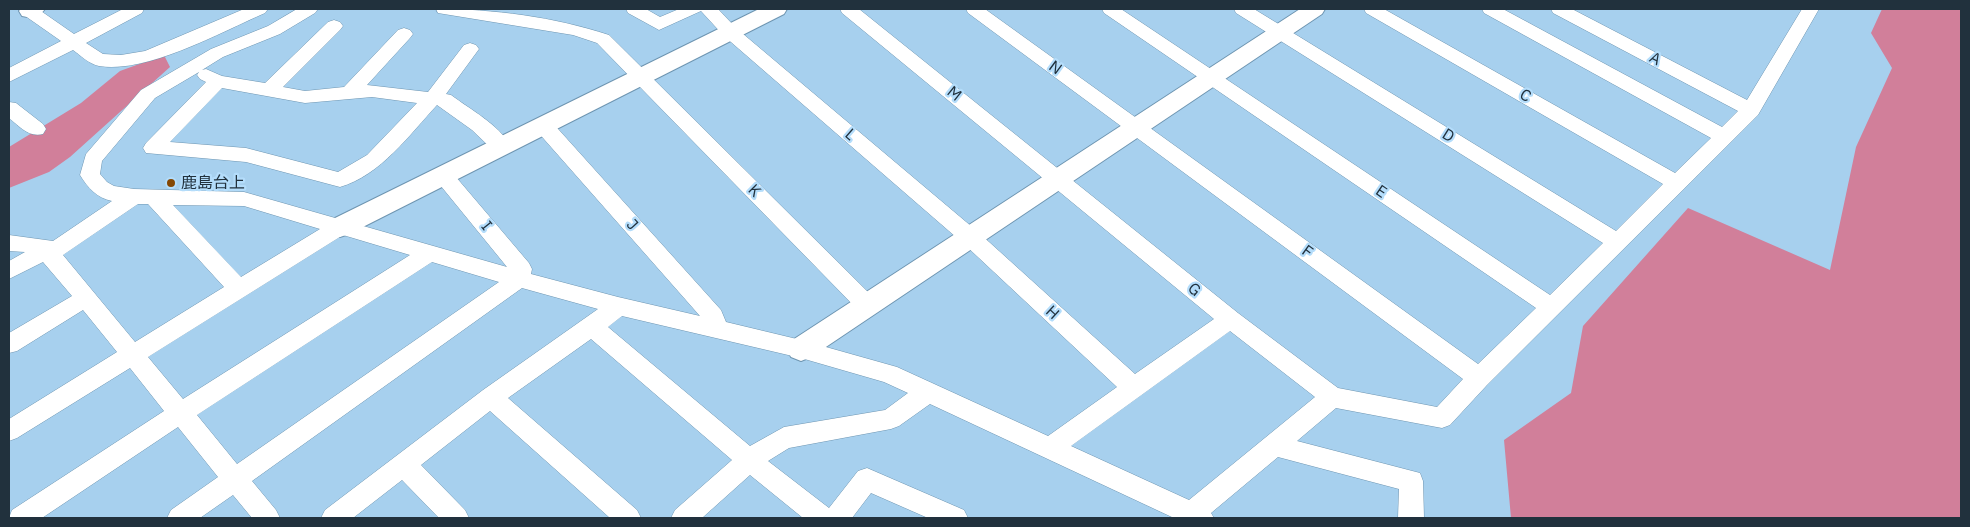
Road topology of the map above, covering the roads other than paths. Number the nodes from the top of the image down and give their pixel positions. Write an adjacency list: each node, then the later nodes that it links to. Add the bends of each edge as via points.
1 (30, 9): 23 (street)
2 (136, 9): 23 (street)
3 (259, 9): 23 (street, via 131,61 99,60)
4 (309, 9): 25 (street, via 274,30 217,53)
5 (444, 9): 27 (street, K, via 575,30 603,38)
6 (634, 9): 7 (street, via 659,24)
7 (694, 9)
8 (708, 9): 20 (street, L)
9 (776, 9): 20 (street)
10 (848, 9): 41 (street, M)
11 (974, 9): 36 (street, N)
12 (1110, 9): 28 (street, E)
13 (1242, 9): 21 (street, D)
14 (1314, 9): 21 (street)
15 (1372, 9): 42 (street, C)
16 (1490, 9): 38 (street)
17 (1559, 9): 34 (street, A)
18 (1810, 9): 34 (street)
19 (334, 26): 30 (street)
20 (730, 32): 27 (street); 45 (street, L)
21 (1279, 32): 28 (street); 46 (street, D)
22 (404, 34): 31 (street)
23 (73, 43): 26 (street)
24 (470, 49): 32 (street)
25 (190, 68): 29 (street); 43 (street, via 148,94 93,159 90,175 100,187 110,193)
26 (9, 76)
27 (640, 77): 35 (street); 55 (street, K)
28 (1211, 77): 36 (street); 56 (street, E)
29 (218, 81): 30 (street); 32 (street, via 153,148 246,155 340,180 374,160)
30 (269, 90): 31 (street, via 305,97)
31 (349, 93): 32 (street, via 372,91)
32 (432, 99): 39 (street, via 444,100 479,125)
33 (9, 108): 37 (street)
34 (1751, 110): 38 (street)
35 (543, 125): 39 (street); 59 (street, J, via 713,316)
36 (1136, 127): 41 (street); 63 (street, F)
37 (36, 129)
38 (1724, 136): 42 (street)
39 (501, 146): 40 (street)
40 (444, 175): 44 (street); 51 (street, I, via 521,269)
41 (1059, 178): 45 (street); 57 (street, G)
42 (1677, 183): 46 (street)
43 (144, 197): 44 (street, via 244,199); 48 (street, via 57,249); 52 (street)
44 (340, 227): 49 (street); 52 (street)
45 (971, 238): 55 (street); 64 (street, H)
46 (1616, 241): 56 (street)
47 (9, 243): 48 (street)
48 (46, 250): 50 (street); 53 (street)
49 (430, 253): 51 (street); 68 (street)
50 (9, 271)
51 (519, 279): 54 (street); 74 (street)
52 (239, 289): 62 (street)
53 (86, 298): 60 (street); 62 (street)
54 (618, 306): 58 (street); 59 (street)
55 (868, 306): 61 (street)
56 (1550, 307): 63 (street)
57 (1230, 319): 64 (street); 67 (street, G)
58 (592, 327): 66 (street); 72 (street)
59 (716, 328): 61 (street)
60 (9, 344)
61 (801, 349): 65 (street, via 888,374)
62 (132, 355): 68 (street); 69 (street)
63 (1479, 378): 67 (street, via 1442,418)
64 (1134, 388): 71 (street)
65 (926, 392): 71 (street); 72 (street, via 891,419 784,438)
66 (491, 397): 73 (street); 81 (street)
67 (1332, 397): 70 (street)
68 (180, 413): 74 (street); 76 (street)
69 (9, 431)
70 (1276, 446): 75 (street); 86 (street, via 1411,481)
71 (1048, 449): 75 (street)
72 (749, 460): 82 (street); 83 (street)
73 (404, 465): 79 (street); 80 (street)
74 (234, 479): 77 (street); 78 (street)
75 (1192, 517)
76 (21, 518)
77 (180, 518)
78 (267, 518)
79 (334, 518)
80 (456, 518)
81 (628, 518)
82 (684, 518)
83 (822, 518)
84 (837, 518): 85 (street, via 867,479)
85 (955, 518)
86 (1411, 518)

